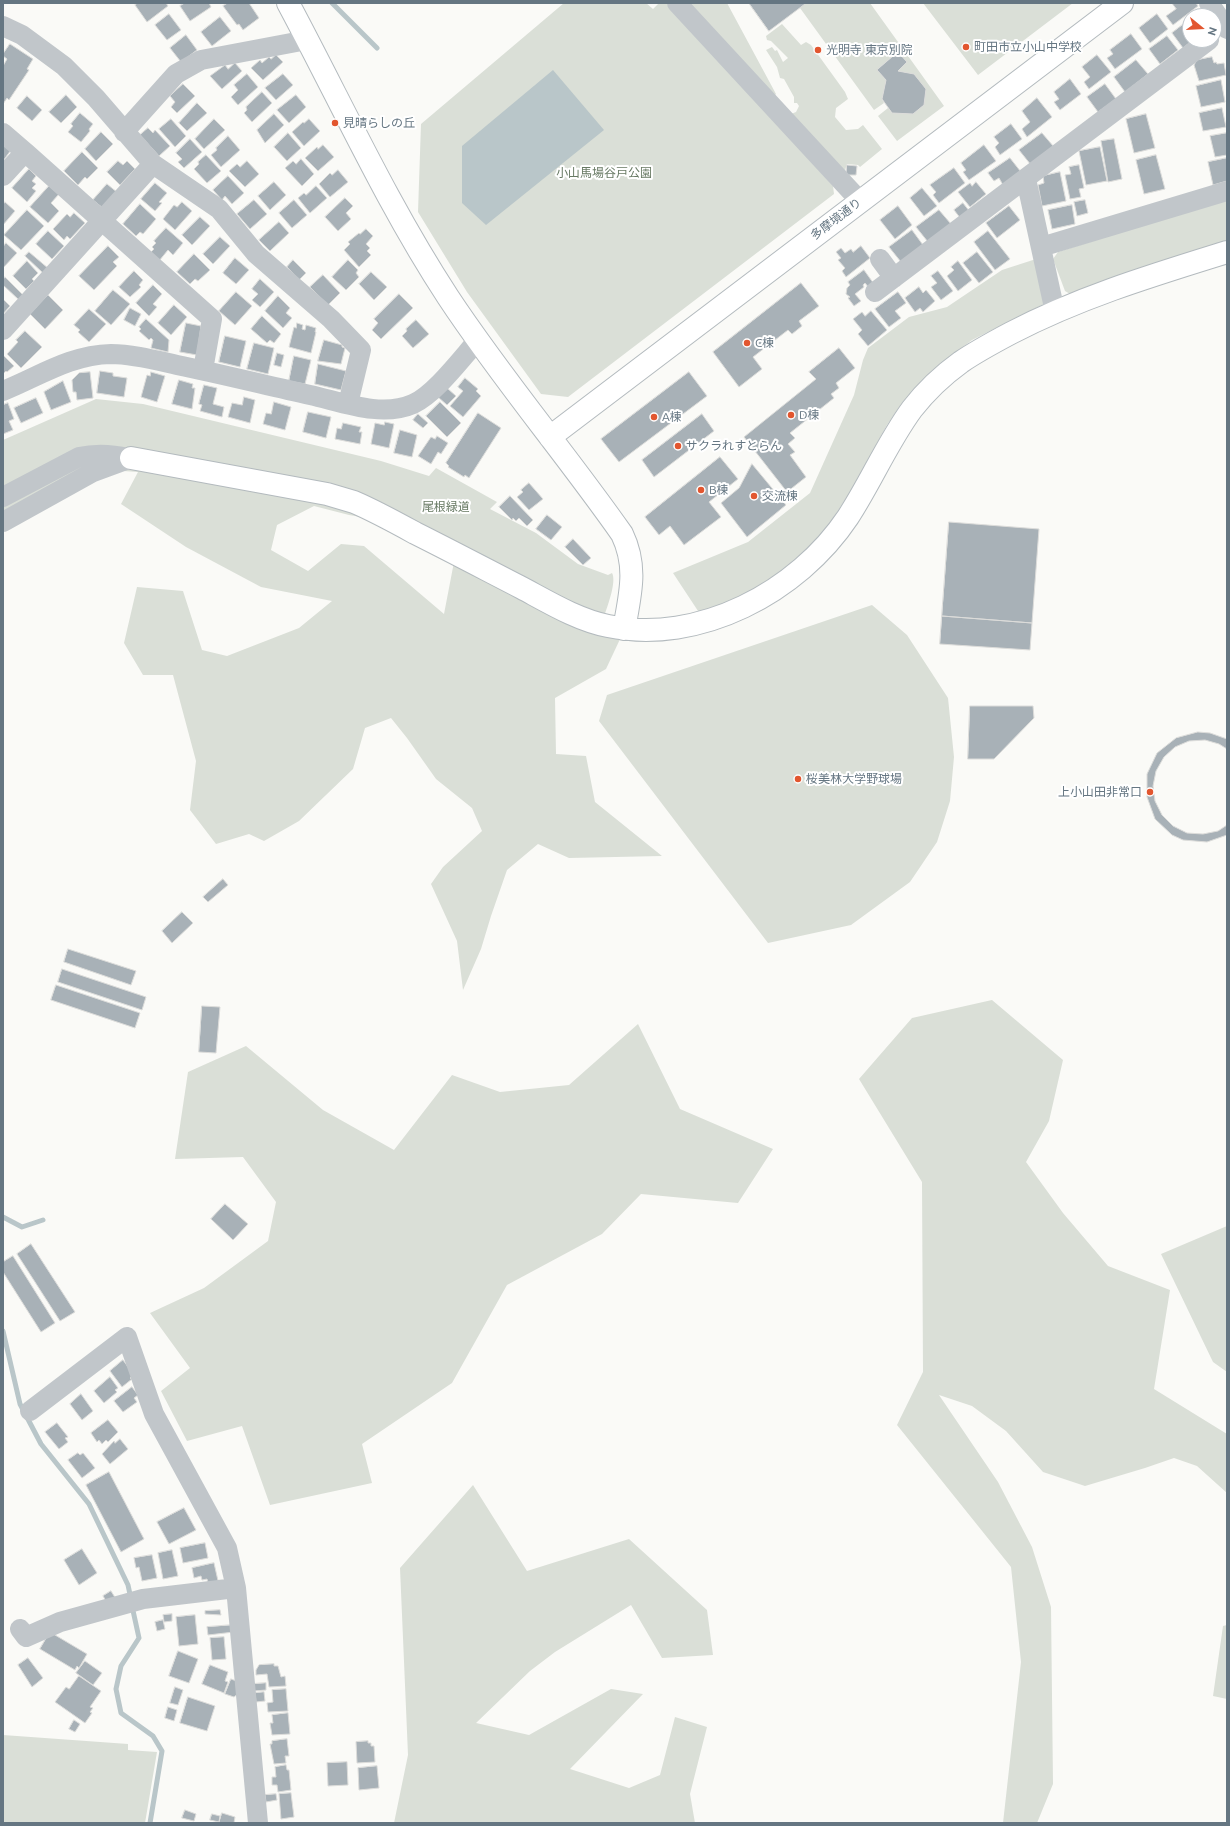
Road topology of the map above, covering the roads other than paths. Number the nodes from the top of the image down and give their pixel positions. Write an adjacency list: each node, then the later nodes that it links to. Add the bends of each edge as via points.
1 (288, 3): 7 (street)
2 (677, 3): 16 (street)
3 (1122, 3): 16 (street, 多摩境通り)
4 (1209, 3): 6 (street)
5 (3, 26): 9 (street, via 22,35 64,66 96,98)
6 (1227, 28)
7 (308, 40): 9 (street, via 201,60 176,74); 25 (street, via 376,176 432,271)
8 (1198, 48): 14 (street)
9 (124, 132): 12 (street)
10 (3, 133): 11 (street)
11 (25, 152): 13 (street); 17 (street)
12 (153, 164): 17 (street); 28 (street, via 219,209 256,254 331,319 361,350)
13 (3, 176)
14 (1026, 178): 18 (street); 21 (street)
15 (1227, 191): 18 (street)
16 (860, 201): 29 (street, 多摩境通り)
17 (102, 222): 24 (street); 26 (street, via 212,319)
18 (1041, 247): 23 (street)
19 (1227, 252): 23 (street, via 1139,279)
20 (880, 259): 21 (street)
21 (894, 278): 22 (street)
22 (875, 292)
23 (1055, 312): 35 (street, via 980,350 926,393 898,430 838,531 814,558 795,574 749,605 720,618 670,627)
24 (3, 330)
25 (478, 340): 28 (street, via 430,392 414,404 377,410); 29 (street)
26 (203, 370): 27 (street, via 111,354 73,360 52,367); 28 (street)
27 (3, 391)
28 (348, 404)
29 (550, 437): 35 (street, via 614,523 629,548 633,570)
30 (131, 458): 31 (street, via 105,453 91,454 79,457); 33 (street, via 93,472); 35 (street, via 327,494 354,502 570,612 600,624)
31 (26, 484): 32 (street); 33 (street, via 28,495)
32 (3, 497)
33 (36, 503): 34 (street)
34 (3, 522)
35 (624, 629)
36 (30, 1411): 37 (street, via 127,1338 154,1414 227,1548)
37 (236, 1588): 38 (street, via 143,1599 60,1622 26,1636); 39 (street)
38 (20, 1629)
39 (258, 1823)

